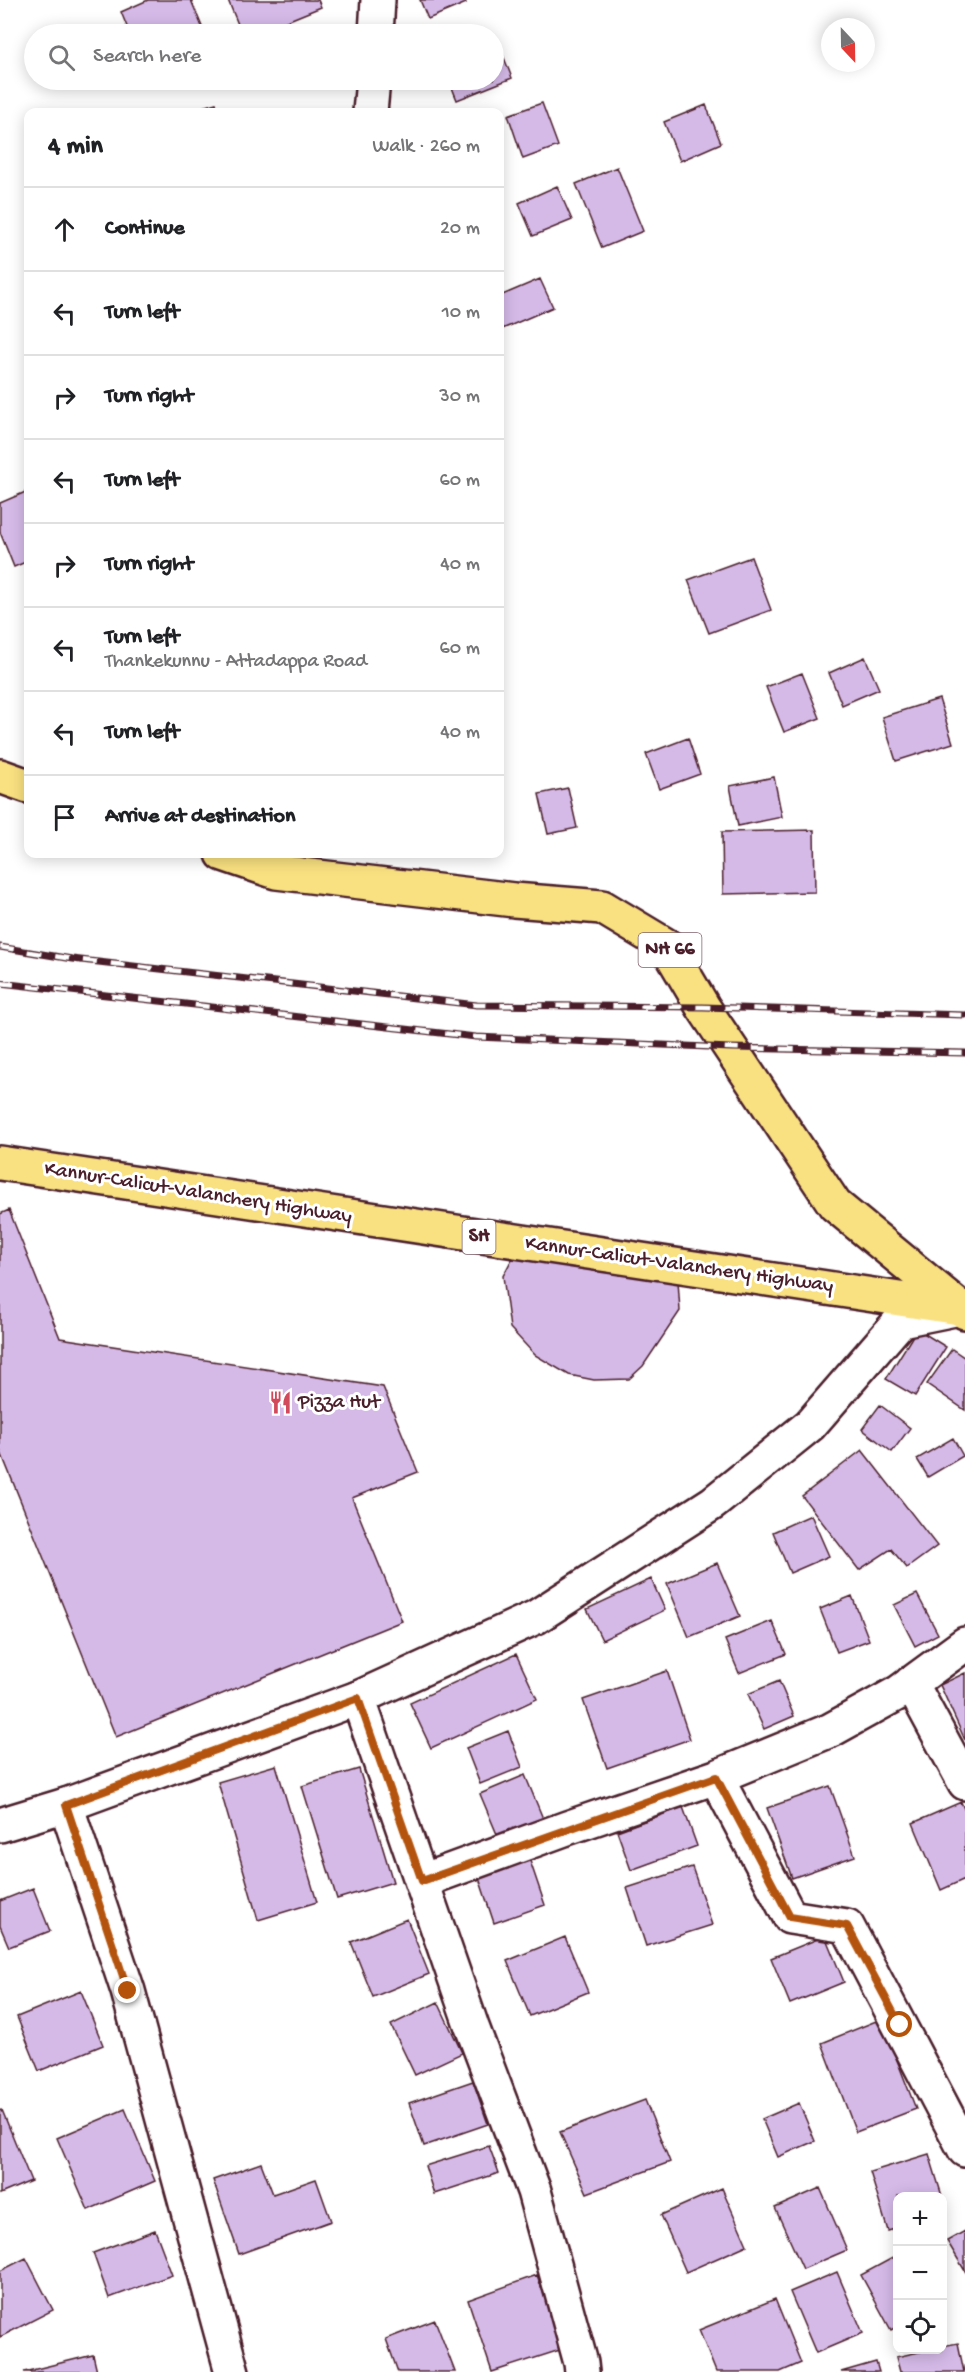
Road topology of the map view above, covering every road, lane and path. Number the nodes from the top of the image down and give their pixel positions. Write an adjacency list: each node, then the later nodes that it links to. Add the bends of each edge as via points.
1 (378, 0): 2 (street)
2 (377, 24)
3 (372, 90): 4 (street)
4 (370, 108)
5 (0, 776): 6 (main road)
6 (24, 785)
7 (247, 858): 8 (main road, NH 66 / NH 66)
8 (277, 863): 10 (main road, NH 66 / NH 66, via 514,900 602,907 667,946 703,1007 836,1205)
9 (0, 1163): 10 (main road, Kannur-Calicut-Valanchery Highway / SH)
10 (962, 1310): 13 (street, via 901,1320 810,1425 712,1503 536,1617)
11 (965, 1644): 12 (street)
12 (911, 1683): 14 (street, via 831,1730); 15 (street)
13 (358, 1698): 16 (street); 18 (street)
14 (716, 1777): 18 (street); 19 (street, via 790,1917 847,1926)
15 (965, 1783)
16 (66, 1805): 17 (street); 20 (street, via 128,1991)
17 (0, 1825)
18 (422, 1881): 21 (street, via 534,2191)
19 (965, 2150)
20 (232, 2372)
21 (582, 2372)

